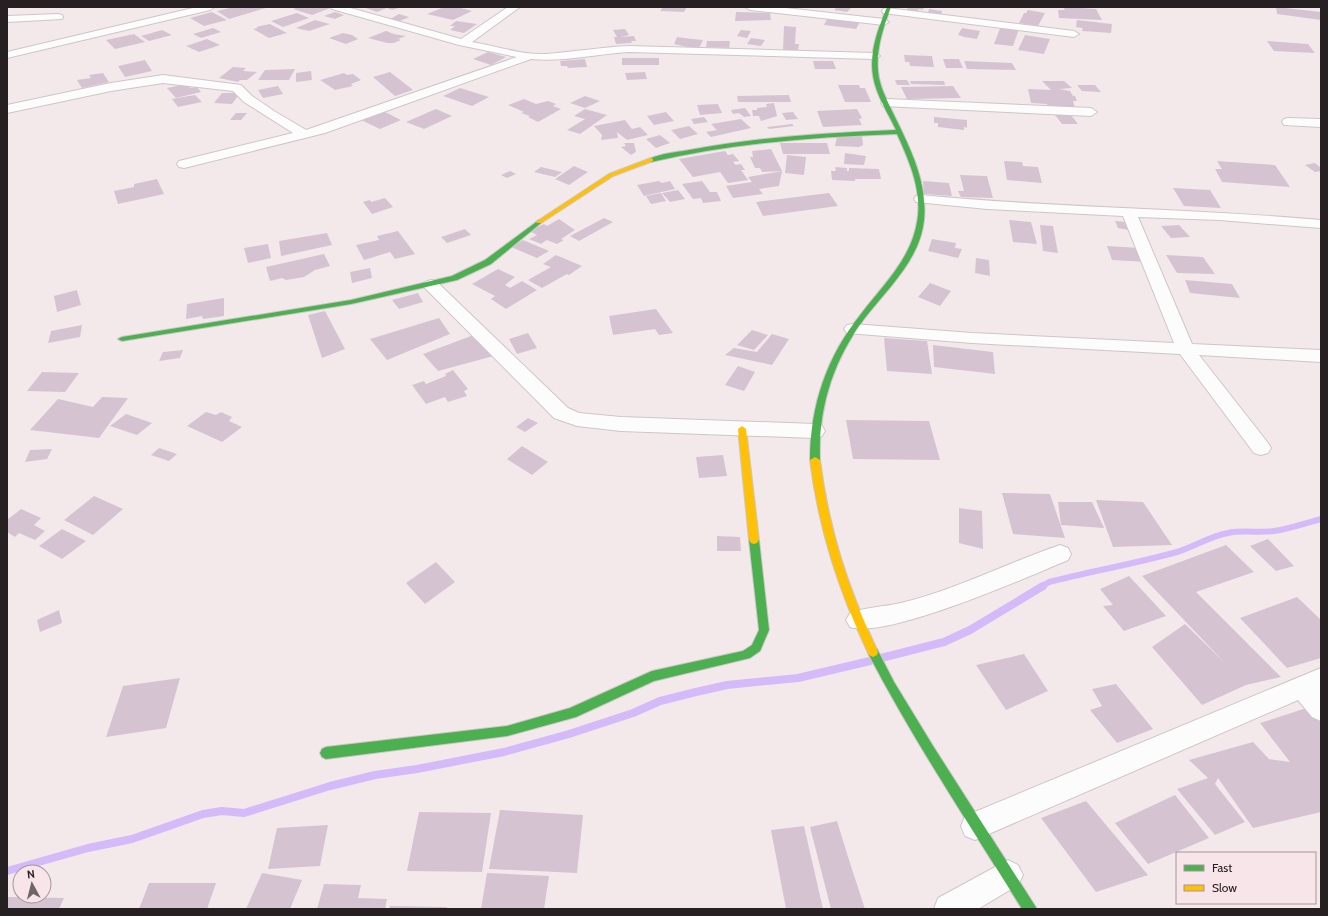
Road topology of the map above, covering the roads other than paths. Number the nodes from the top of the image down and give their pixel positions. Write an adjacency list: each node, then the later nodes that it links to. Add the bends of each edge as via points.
1 (210, 7): 10 (street)
2 (336, 7): 9 (street)
3 (515, 7): 9 (street)
4 (750, 7): 5 (street)
5 (887, 13): 8 (street); 12 (street)
6 (58, 17): 7 (street)
7 (7, 19)
8 (1074, 34)
9 (462, 43): 11 (street)
10 (7, 55)
11 (530, 56): 12 (street, via 629,49); 19 (street)
12 (874, 56): 13 (street, via 875,73)
13 (887, 103): 15 (street); 18 (street)
14 (7, 109): 19 (street, via 111,87 163,80 236,88 270,114)
15 (1091, 112)
16 (1288, 122): 17 (street)
17 (1321, 123)
18 (899, 132): 21 (street, via 914,166); 24 (street, via 818,135 751,142 682,152 626,168 545,217 488,262 454,278)
19 (305, 134): 20 (street)
20 (184, 164)
21 (922, 199): 22 (street, via 974,205); 25 (street, via 919,236 912,251 904,266)
22 (1129, 213): 23 (street, via 1186,214); 27 (street)
23 (1321, 224)
24 (431, 284): 26 (street, via 291,313); 29 (street, via 561,413 577,419 621,424)
25 (853, 329): 27 (street); 30 (street, via 839,350 831,370)
26 (122, 339)
27 (1186, 350): 28 (street); 31 (street)
28 (1321, 356)
29 (742, 429): 30 (street); 36 (street, via 764,630 756,648 746,655 652,676 572,713 507,731)
30 (815, 431): 33 (street, via 815,459 829,545)
31 (1261, 448)
32 (1060, 554): 33 (street, via 993,582 901,613)
33 (862, 630): 37 (street, via 883,676)
34 (1312, 683): 35 (street); 37 (street)
35 (1321, 710)
36 (326, 753)
37 (975, 826): 38 (street)
38 (1008, 875): 39 (street); 40 (street)
39 (948, 909)
40 (1030, 909)

